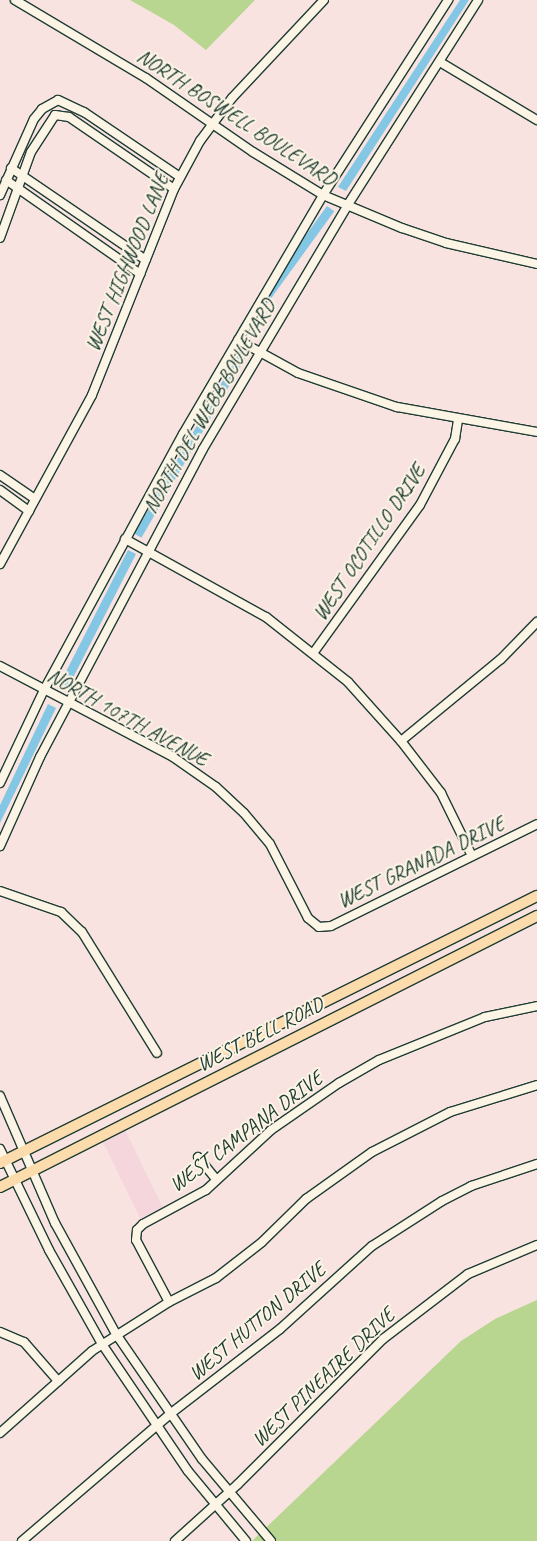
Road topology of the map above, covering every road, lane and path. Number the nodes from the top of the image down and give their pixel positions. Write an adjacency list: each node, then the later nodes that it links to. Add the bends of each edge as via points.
1 (15, 0): 7 (street, NORTH BOSWELL BOULEVARD, via 138,73)
2 (324, 0): 7 (street, WEST HIGHWOOD LANE)
3 (448, 0): 15 (street, NORTH DEL WEBB BOULEVARD)
4 (478, 0): 5 (street, NORTH DEL WEBB BOULEVARD)
5 (440, 62): 6 (street); 16 (street, NORTH DEL WEBB BOULEVARD)
6 (537, 120)
7 (212, 124): 10 (street, WEST HIGHWOOD LANE); 15 (street, NORTH BOSWELL BOULEVARD)
8 (10, 168): 9 (street); 10 (street, via 34,119 42,108 58,100 84,112); 11 (street)
9 (22, 175): 12 (street); 13 (street, via 50,118 62,114); 18 (street)
10 (180, 177): 13 (street, WEST HIGHWOOD LANE)
11 (6, 180): 12 (street); 14 (street)
12 (17, 188): 17 (street); 20 (street)
13 (174, 189): 18 (street, WEST HIGHWOOD LANE)
14 (0, 195)
15 (323, 195): 16 (street, NORTH BOSWELL BOULEVARD); 21 (street, NORTH DEL WEBB BOULEVARD)
16 (347, 206): 19 (street, NORTH BOSWELL BOULEVARD, via 446,243); 22 (street, NORTH DEL WEBB BOULEVARD)
17 (0, 238)
18 (146, 260): 20 (street, WEST HIGHWOOD LANE)
19 (537, 262)
20 (140, 274): 27 (street, WEST HIGHWOOD LANE, via 92,395)
21 (238, 340): 22 (street); 29 (street, NORTH DEL WEBB BOULEVARD)
22 (259, 352): 23 (street, via 298,373 349,392 396,408); 30 (street, NORTH DEL WEBB BOULEVARD)
23 (458, 420): 24 (street); 33 (street, WEST OCOTILLO DRIVE, via 455,439 420,505)
24 (537, 432)
25 (0, 475): 27 (street)
26 (0, 490): 28 (street)
27 (35, 499): 28 (street, WEST HIGHWOOD LANE)
28 (29, 511): 31 (street, WEST HIGHWOOD LANE)
29 (125, 538): 30 (street); 35 (street, NORTH DEL WEBB BOULEVARD)
30 (147, 552): 33 (street, via 253,609); 36 (street, NORTH DEL WEBB BOULEVARD)
31 (0, 564)
32 (537, 622): 37 (street, via 501,659)
33 (314, 652): 37 (street, via 348,682)
34 (0, 666): 35 (street, NORTH 107TH AVENUE)
35 (44, 690): 36 (street, NORTH 107TH AVENUE); 38 (street, NORTH DEL WEBB BOULEVARD)
36 (68, 703): 40 (street, NORTH DEL WEBB BOULEVARD); 45 (street, NORTH 107TH AVENUE, via 180,761 232,801 270,844 308,918)
37 (401, 741): 41 (street, via 441,793)
38 (0, 783)
39 (537, 824): 41 (street, WEST GRANADA DRIVE)
40 (0, 846)
41 (472, 856): 45 (street, WEST GRANADA DRIVE, via 331,926)
42 (0, 891): 47 (street, via 62,912 82,932)
43 (537, 896): 52 (main road, WEST BELL ROAD)
44 (537, 916): 56 (main road, WEST BELL ROAD)
45 (319, 927)
46 (537, 1006): 57 (street, WEST CAMPANA DRIVE, via 484,1017 379,1060 270,1130)
47 (157, 1053)
48 (537, 1085): 61 (street, via 450,1112 372,1152 306,1199 262,1242 216,1278)
49 (0, 1096): 50 (street)
50 (2, 1105): 52 (street)
51 (0, 1149): 54 (street)
52 (24, 1150): 54 (main road, WEST BELL ROAD); 56 (street)
53 (198, 1157): 57 (street)
54 (3, 1161): 58 (street)
55 (537, 1164): 66 (street, WEST HUTTON DRIVE, via 471,1186 415,1216 372,1246 280,1329)
56 (31, 1171): 58 (main road, WEST BELL ROAD); 63 (street)
57 (216, 1179): 61 (street, WEST CAMPANA DRIVE, via 206,1190 137,1230 136,1240)
58 (14, 1180): 59 (main road, WEST BELL ROAD); 64 (street)
59 (0, 1186)
60 (537, 1245): 69 (street, WEST PINEAIRE DRIVE, via 468,1274 383,1338)
61 (169, 1302): 63 (street)
62 (0, 1332): 65 (street, via 24,1342)
63 (116, 1334): 64 (street); 66 (street)
64 (102, 1344): 65 (street); 67 (street)
65 (58, 1382): 68 (street)
66 (170, 1414): 67 (street, WEST HUTTON DRIVE); 69 (street)
67 (155, 1426): 70 (street); 71 (street, WEST HUTTON DRIVE)
68 (0, 1433)
69 (228, 1493): 70 (street, WEST PINEAIRE DRIVE); 74 (street)
70 (215, 1505): 72 (street, WEST PINEAIRE DRIVE); 73 (street)
71 (22, 1541)
72 (175, 1541)
73 (246, 1541)
74 (271, 1541)

